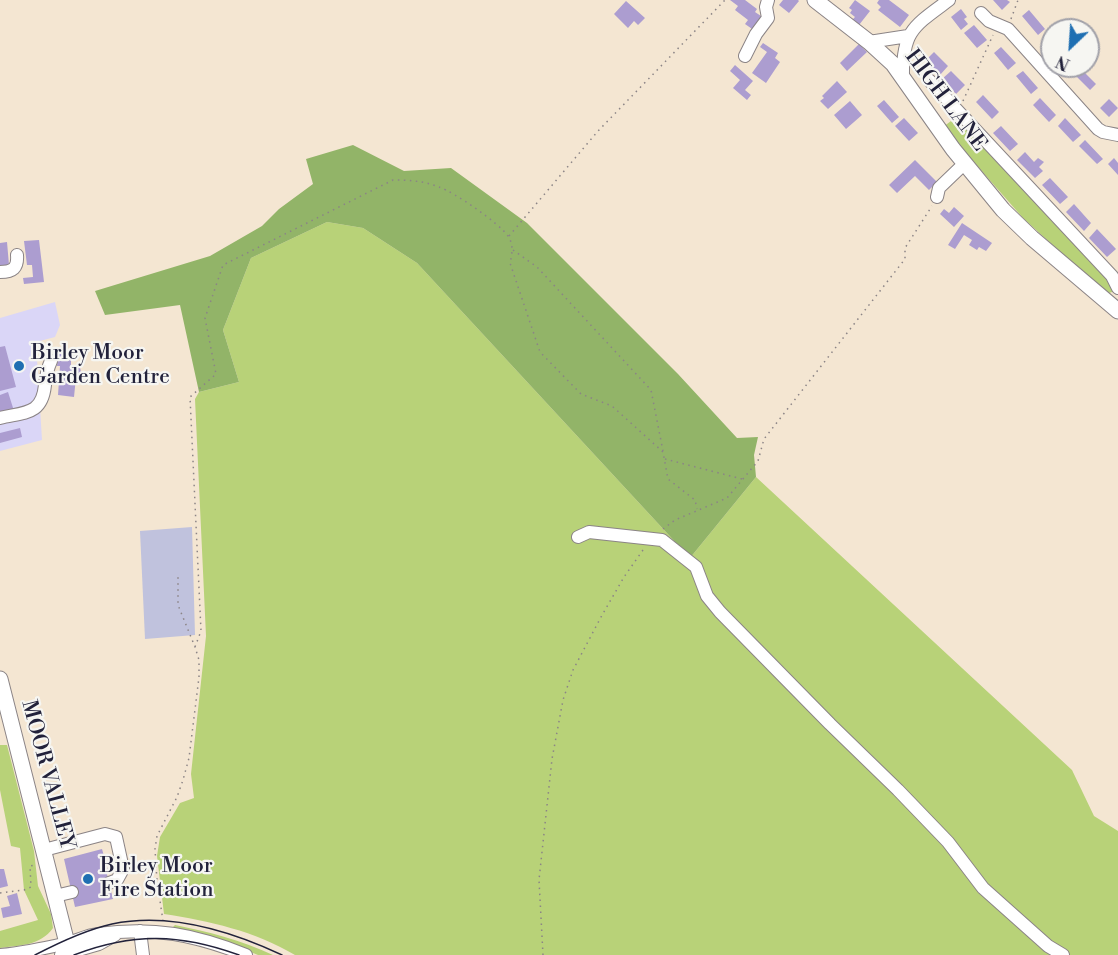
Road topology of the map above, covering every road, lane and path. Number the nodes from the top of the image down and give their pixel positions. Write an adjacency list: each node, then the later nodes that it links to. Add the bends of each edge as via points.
1 (725, 0): 17 (path, via 598,131)
2 (768, 0): 10 (street, via 768,18)
3 (815, 0): 9 (main road, HIGH LANE)
4 (949, 0): 8 (street)
5 (1018, 0): 7 (path)
6 (981, 13): 7 (street)
7 (1002, 27): 13 (path); 14 (street, via 1098,129)
8 (908, 36): 9 (street); 11 (street, via 903,52)
9 (869, 42): 11 (main road, HIGH LANE)
10 (745, 56)
11 (903, 77): 15 (main road, HIGH LANE)
12 (929, 80): 13 (street)
13 (958, 110): 21 (street, via 1112,276)
14 (1118, 135)
15 (965, 163): 16 (street, via 939,188); 22 (main road, HIGH LANE, via 1003,210)
16 (937, 197): 27 (path, via 905,248 905,259 777,420 764,439 759,461)
17 (508, 237): 18 (path); 32 (path, via 487,217 442,188 418,181 393,180 223,265 205,318 216,374 190,397 201,631)
18 (513, 250): 25 (path, via 537,267 651,390); 25 (path, via 510,263 540,352 581,394 612,406)
19 (17, 255): 20 (street, via 16,267)
20 (0, 272)
21 (1118, 288): 22 (street)
22 (1113, 307)
23 (51, 361): 24 (street, via 42,402 34,409)
24 (0, 418)
25 (663, 452): 26 (path)
26 (664, 459): 27 (path); 28 (path, via 668,479 695,500)
27 (742, 480): 28 (path, via 727,498)
28 (697, 509): 30 (path)
29 (578, 537): 30 (street, via 589,532)
30 (651, 539): 45 (path, via 601,617 573,670 563,700 540,869); 46 (street, via 662,540 696,567 707,596 720,612 948,842 983,888)
31 (178, 577): 32 (path, via 178,605)
32 (195, 647): 40 (path, via 199,677 189,758 155,849)
33 (0, 679): 34 (main road, MOOR VALLEY)
34 (46, 856): 35 (street, via 105,834 116,837 123,869 117,880); 37 (path, via 30,866 31,887); 38 (main road, MOOR VALLEY)
35 (109, 883)
36 (72, 892): 38 (street)
37 (0, 893)
38 (55, 896): 41 (main road, MOOR VALLEY)
39 (140, 931): 40 (street); 41 (street, via 118,933 99,944); 43 (street)
40 (162, 931): 44 (street)
41 (67, 951): 42 (street)
42 (0, 955)
43 (143, 955)
44 (246, 955)
45 (543, 955)
46 (1063, 955)

